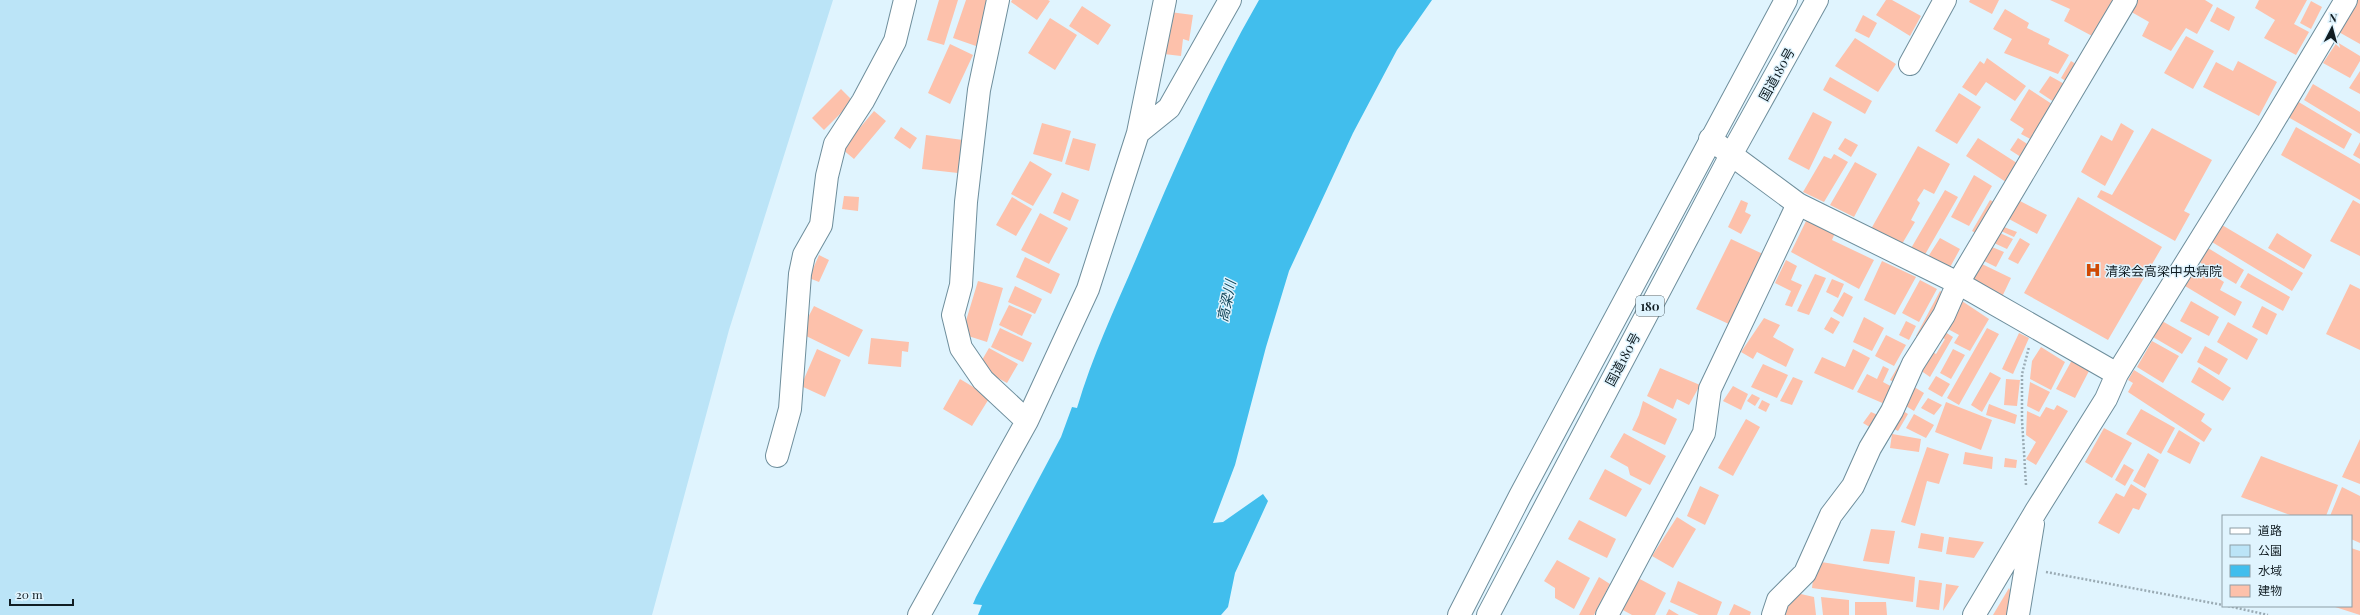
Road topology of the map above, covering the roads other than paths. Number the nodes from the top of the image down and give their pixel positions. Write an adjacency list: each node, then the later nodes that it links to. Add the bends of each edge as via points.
1 (905, 0): 18 (main road, via 895,41 863,101 835,144 827,176 821,225 804,255 800,274 790,409)
2 (998, 0): 17 (main road, via 979,90 966,202 961,285 953,315 961,348 983,380)
3 (1165, 0): 11 (main road)
4 (1230, 0): 11 (main road, via 1169,108)
5 (1786, 0): 12 (main road, 国道180号 / 180)
6 (1817, 0): 13 (main road, 国道180号 / 180)
7 (1945, 0): 10 (main road)
8 (2126, 0): 15 (main road)
9 (2346, 0): 16 (main road, via 2270,128)
10 (1910, 64)
11 (1138, 133): 17 (main road, via 1088,289)
12 (1710, 139): 13 (main road); 21 (main road, 国道180号 / 180)
13 (1731, 155): 14 (main road); 22 (main road, 国道180号 / 180)
14 (1798, 204): 15 (main road); 23 (main road, via 1710,389 1704,433)
15 (1958, 283): 16 (main road); 24 (main road, via 1944,315 1914,364 1892,411 1870,448 1853,486 1831,515 1805,573 1778,600)
16 (2117, 374): 19 (main road, via 2106,399)
17 (1027, 421): 20 (main road)
18 (777, 456)
19 (2036, 511): 25 (main road); 26 (main road)
20 (918, 615)
21 (1459, 615)
22 (1488, 615)
23 (1607, 615)
24 (1773, 615)
25 (1974, 615)
26 (2018, 615)

